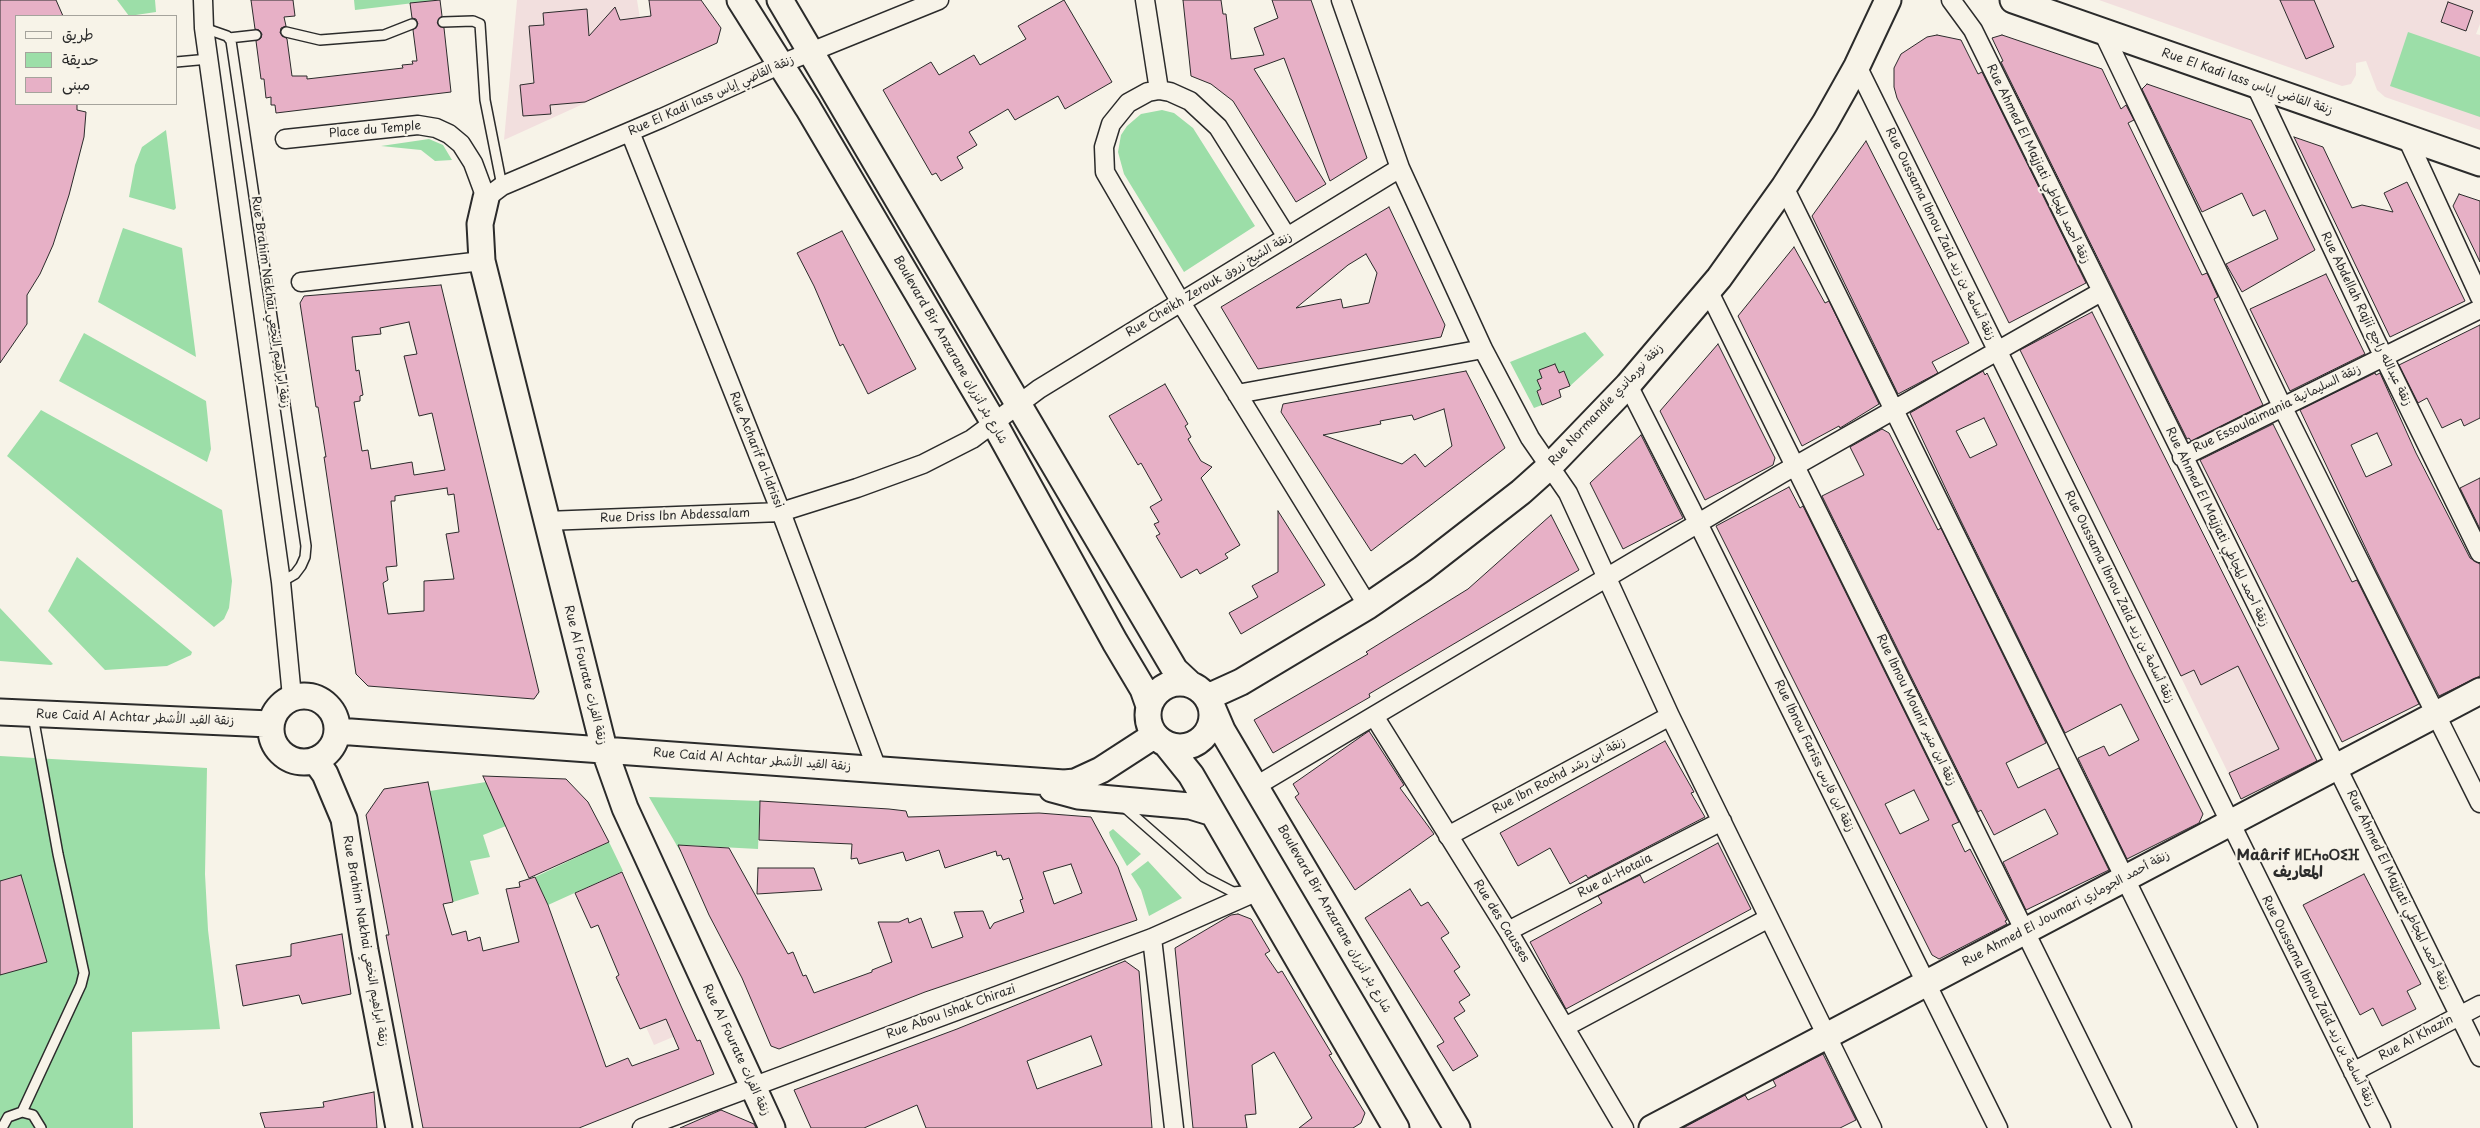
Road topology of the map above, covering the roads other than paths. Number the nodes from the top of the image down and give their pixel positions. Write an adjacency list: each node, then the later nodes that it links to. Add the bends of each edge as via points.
1 (203, 0): 12 (street)
2 (740, 0): 20 (street, Boulevard Bir Anzarane شارع بئر أنزران)
3 (780, 0): 17 (street, Boulevard Bir Anzarane شارع بئر أنزران)
4 (938, 0): 17 (street, Rue El Kadi Iass زنقة القاضي إياس)
5 (1145, 0): 23 (street)
6 (1341, 0): 28 (street)
7 (1888, 0): 21 (street, Rue Normandie زنقة نورماندي)
8 (1951, 0): 35 (street, Rue Ahmed El Majjati زنقة أحمد المجاطي, via 1972,30)
9 (2013, 0): 14 (street, Rue El Kadi Iass زنقة القاضي إياس)
10 (443, 22): 30 (lane, via 480,24)
11 (412, 24): 13 (lane, via 384,35 320,40)
12 (204, 28): 16 (lane); 18 (street)
13 (286, 32)
14 (2103, 32): 22 (street, Rue El Kadi Iass زنقة القاضي إياس); 45 (street)
15 (256, 35): 16 (lane)
16 (229, 38): 56 (lane, Rue Brahim Nakhai زنقة ابراهيم النخعي, via 306,546 302,566)
17 (812, 52): 20 (street, Rue El Kadi Iass زنقة القاضي إياس); 44 (street, Boulevard Bir Anzarane شارع بئر أنزران)
18 (209, 59): 19 (lane); 56 (street)
19 (178, 62)
20 (781, 64): 24 (street, Rue El Kadi Iass زنقة القاضي إياس); 47 (street, Boulevard Bir Anzarane شارع بئر أنزران)
21 (1857, 66): 29 (street, Rue Normandie زنقة نورماندي, via 1825,124); 40 (street, Rue Oussama Ibnou Zaid زنقة أسامة بن زيد)
22 (2255, 84): 25 (street, Rue El Kadi Iass زنقة القاضي إياس); 41 (street, Rue Abdellah Rajii زنقة عبدالله راجع)
23 (1159, 90): 31 (street, via 1180,96 1208,117); 37 (street, via 1138,96 1116,116 1105,139 1103,167)
24 (630, 132): 30 (street, Rue El Kadi Iass زنقة القاضي إياس); 51 (street, Rue Acharif al-Idrissi)
25 (2407, 138): 27 (street, Rue El Kadi Iass زنقة القاضي إياس); 36 (street)
26 (285, 139): 30 (street, Place du Temple, via 418,125 436,128 461,144)
27 (2480, 163)
28 (1400, 168): 31 (street, Rue Cheikh Zerouk زنقة الشيخ زروق); 39 (street)
29 (1784, 187): 34 (street, Rue Normandie زنقة نورماندي); 46 (street)
30 (494, 192): 32 (street, Rue Al Fourate زنقة الفرات, via 480,224)
31 (1287, 236): 37 (street, Rue Cheikh Zerouk زنقة الشيخ زروق)
32 (482, 261): 33 (street); 52 (street, Rue Al Fourate زنقة الفرات)
33 (301, 282)
34 (1709, 292): 42 (street, Rue Normandie زنقة نورماندي); 50 (street, Rue Ibnou Mounir زنقة ابن منير)
35 (2101, 292): 40 (street); 48 (street, Rue Ahmed El Majjati زنقة أحمد المجاطي)
36 (2480, 297)
37 (1180, 301): 43 (street); 44 (street, Rue Cheikh Zerouk زنقة الشيخ زروق)
38 (2480, 309): 41 (street, Rue Essoulaimania زنقة السليمانية)
39 (1483, 349): 43 (street); 49 (street, via 1530,438)
40 (1998, 351): 46 (street); 80 (street, Rue Oussama Ibnou Zaid زنقة أسامة بن زيد)
41 (2384, 357): 45 (street, Rue Essoulaimania زنقة السليمانية); 54 (street, Rue Abdellah Rajii زنقة عبدالله راجع)
42 (1628, 385): 49 (street, Rue Normandie زنقة نورماندي); 53 (street, Rue Ibnou Fariss زنقة ابن فارس)
43 (1237, 394): 57 (street)
44 (1019, 404): 47 (street, Rue Cheikh Zerouk زنقة الشيخ زروق); 60 (street, Boulevard Bir Anzarane شارع بئر أنزران, via 1176,670)
45 (2282, 406): 48 (street, Rue Essoulaimania زنقة السليمانية); 64 (street)
46 (1895, 410): 50 (street); 82 (street)
47 (994, 422): 51 (street, Rue Driss Ibn Abdessalam, via 972,439 923,464); 61 (street, Boulevard Bir Anzarane شارع بئر أنزران, via 1114,642 1143,688)
48 (2182, 457): 72 (street, Rue Ahmed El Majjati زنقة أحمد المجاطي)
49 (1550, 466): 55 (street, via 1568,493); 57 (street, Rue Normandie زنقة نورماندي, via 1422,569)
50 (1795, 466): 53 (street); 86 (street, Rue Ibnou Mounir زنقة ابن منير)
51 (781, 512): 52 (street, Rue Driss Ibn Abdessalam); 73 (street, Rue Acharif al-Idrissi)
52 (546, 521): 70 (street, Rue Al Fourate زنقة الفرات)
53 (1698, 523): 55 (street); 88 (street, Rue Ibnou Fariss زنقة ابن فارس)
54 (2480, 553)
55 (1607, 577): 65 (street); 66 (street)
56 (281, 582): 59 (street)
57 (1368, 606): 60 (street, Rue Normandie زنقة نورماندي, via 1241,682)
58 (2480, 691): 64 (street, Rue Ahmed El Joumari زنقة أحمد الجوماري)
59 (292, 697): 67 (street, via 277,708); 68 (street, via 308,696 323,702 334,714)
60 (1204, 697): 61 (street, via 1175,683 1156,693); 69 (street, via 1212,723 1200,741 1185,747); 75 (street, Boulevard Bir Anzarane شارع بئر أنزران)
61 (1149, 706): 69 (street, via 1148,721)
62 (0, 712): 63 (street, Rue Caid Al Achtar زنقة القيد الأشطر)
63 (33, 714): 67 (street, Rue Caid Al Achtar زنقة القيد الأشطر); 96 (lane, via 58,854 84,973)
64 (2436, 714): 72 (street, Rue Ahmed El Joumari زنقة أحمد الجوماري); 77 (street)
65 (1374, 716): 75 (street); 81 (street, Rue des Causses)
66 (1670, 716): 79 (street); 81 (street, Rue Ibn Rochd زنقة ابن رشد)
67 (270, 724): 71 (street, via 273,741 283,755 298,762)
68 (337, 731): 70 (street, Rue Caid Al Achtar زنقة القيد الأشطر); 71 (street, via 329,750)
69 (1161, 740): 74 (street, Rue Caid Al Achtar زنقة القيد الأشطر, via 1087,777 1070,782); 78 (street, via 1184,763)
70 (604, 749): 73 (street, Rue Caid Al Achtar زنقة القيد الأشطر); 95 (street, Rue Al Fourate زنقة الفرات, via 625,808)
71 (316, 760): 99 (street, Rue Brahim Nakhai زنقة ابراهيم النخعي, via 344,818)
72 (2336, 765): 80 (street, Rue Ahmed El Joumari زنقة أحمد الجوماري); 90 (street, Rue Ahmed El Majjati زنقة أحمد المجاطي)
73 (877, 769): 74 (street, Rue Caid Al Achtar زنقة القيد الأشطر)
74 (1045, 782): 76 (street, via 1057,792)
75 (1256, 786): 104 (street, Boulevard Bir Anzarane شارع بئر أنزران)
76 (1116, 800): 78 (street, via 1190,806); 83 (lane, via 1204,877 1233,892)
77 (2480, 803)
78 (1213, 813): 83 (street)
79 (1722, 821): 84 (street); 85 (street, Rue al-Hotaia)
80 (2229, 822): 82 (street, Rue Ahmed El Joumari زنقة أحمد الجوماري); 94 (street, Rue Oussama Ibnou Zaid زنقة أسامة بن زيد)
81 (1448, 836): 85 (street, Rue des Causses)
82 (2124, 878): 86 (street, Rue Ahmed El Joumari زنقة أحمد الجوماري); 110 (street)
83 (1257, 889): 87 (street, Rue Abou Ishak Chirazi); 103 (street)
84 (1769, 918): 91 (street); 92 (street)
85 (1508, 931): 91 (street, Rue des Causses)
86 (2025, 932): 88 (street, Rue Ahmed El Joumari زنقة أحمد الجوماري); 109 (street, Rue Ibnou Mounir زنقة ابن منير)
87 (1152, 938): 95 (street, Rue Abou Ishak Chirazi); 102 (street)
88 (1927, 983): 92 (street, Rue Ahmed El Joumari زنقة أحمد الجوماري); 108 (street, Rue Ibnou Fariss زنقة ابن فارس)
89 (2480, 1005): 90 (street, Rue Al Khazin)
90 (2460, 1015): 93 (street, Rue Ahmed El Majjati زنقة أحمد المجاطي); 94 (street, Rue Al Khazin)
91 (1565, 1027): 105 (street, Rue des Causses)
92 (1828, 1035): 106 (street, Rue Ahmed El Joumari زنقة أحمد الجوماري); 107 (street)
93 (2480, 1056)
94 (2353, 1072): 111 (street, Rue Oussama Ibnou Zaid زنقة أسامة بن زيد)
95 (753, 1086): 100 (street, Rue Abou Ishak Chirazi); 101 (street, Rue Al Fourate زنقة الفرات)
96 (22, 1112): 97 (lane, via 8,1117); 98 (lane, via 33,1115)
97 (1, 1128)
98 (41, 1128)
99 (400, 1128)
100 (642, 1128)
101 (772, 1128)
102 (1174, 1128)
103 (1396, 1128)
104 (1457, 1128)
105 (1624, 1128)
106 (1652, 1128)
107 (1871, 1128)
108 (1998, 1128)
109 (2122, 1128)
110 (2248, 1128)
111 (2381, 1128)

